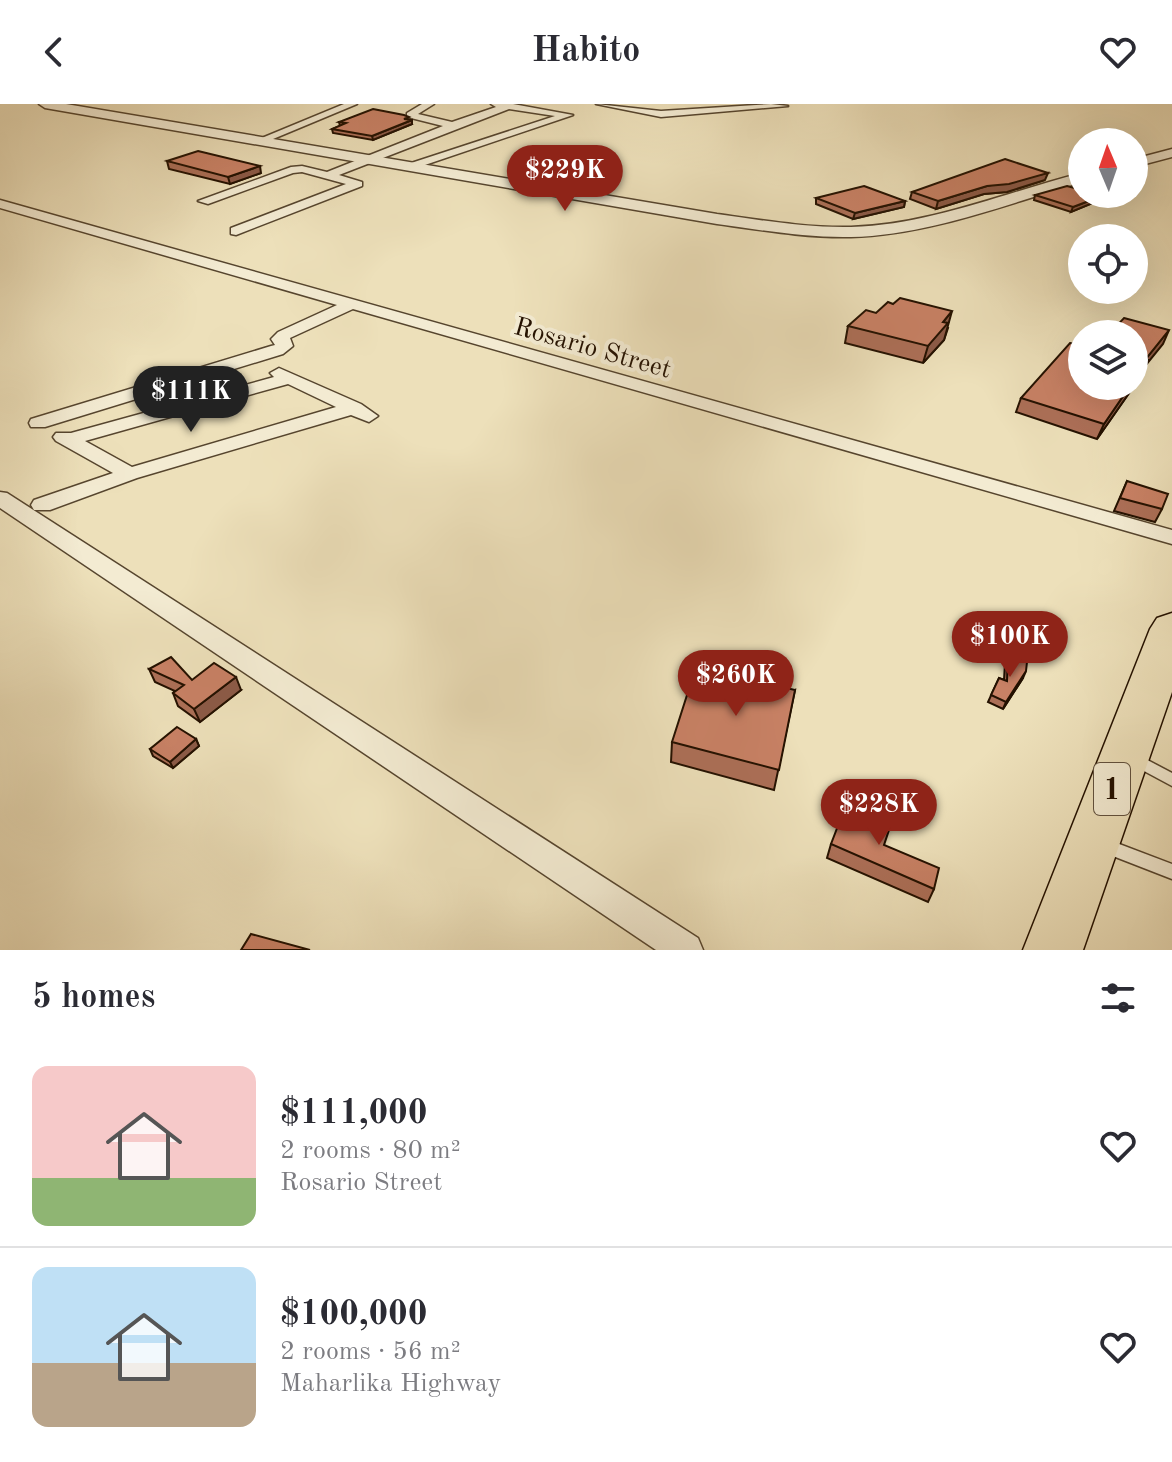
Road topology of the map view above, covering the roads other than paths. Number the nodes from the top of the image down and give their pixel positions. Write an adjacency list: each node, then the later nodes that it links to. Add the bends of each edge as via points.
1 (45, 104): 8 (street)
2 (352, 104): 8 (street)
3 (429, 104): 7 (street, via 410,115)
4 (601, 104): 6 (street, via 670,114)
5 (502, 105): 7 (street); 12 (street, via 568,115)
6 (783, 106)
7 (453, 125): 11 (street)
8 (257, 142): 11 (street)
9 (1172, 153): 10 (street)
10 (1148, 159)
11 (364, 160): 12 (street); 13 (street)
12 (409, 167): 14 (street, via 717,219 853,232 903,225)
13 (330, 175): 15 (street, via 291,170); 17 (street, via 358,184)
14 (1068, 181)
15 (204, 201)
16 (0, 204): 18 (street, Rosario Street)
17 (236, 231)
18 (349, 305): 19 (street, via 284,335 279,339 285,346); 25 (street, Rosario Street)
19 (250, 358): 20 (street); 21 (street, via 38,423)
20 (291, 378): 21 (street); 22 (street, via 362,412)
21 (69, 440): 22 (street)
22 (130, 474): 24 (street)
23 (0, 498): 31 (street)
24 (42, 505)
25 (1172, 537)
26 (1172, 629): 27 (highway, 1)
27 (1125, 754): 28 (lane); 29 (highway, 1)
28 (1172, 780)
29 (1093, 841): 30 (lane); 32 (highway, 1)
30 (1172, 872)
31 (686, 950)
32 (1053, 950)

